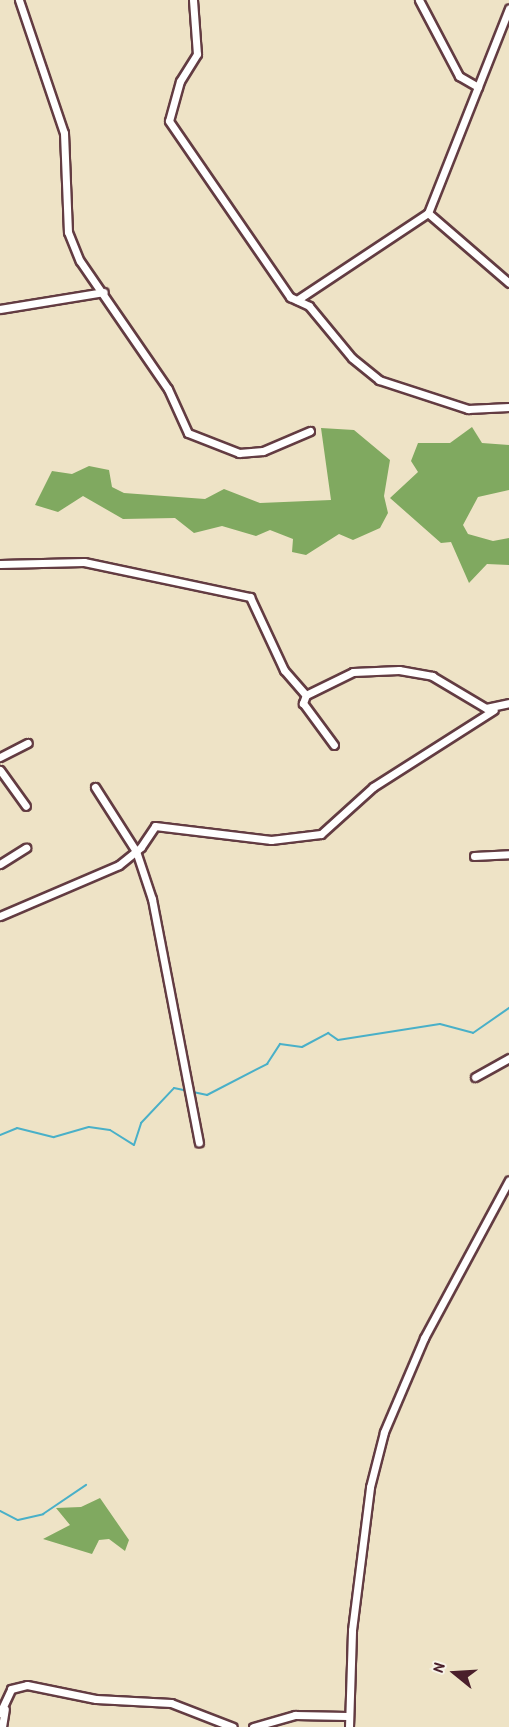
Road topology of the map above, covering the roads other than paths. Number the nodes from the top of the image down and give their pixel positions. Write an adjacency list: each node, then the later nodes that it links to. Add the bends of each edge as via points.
1 (19, 0): 8 (street, via 64,133 68,232 80,261)
2 (193, 0): 9 (street, via 197,54 180,81 169,120)
3 (419, 0): 5 (street, via 459,76)
4 (509, 8): 5 (street)
5 (478, 87): 6 (street)
6 (428, 213): 7 (street); 9 (street)
7 (509, 283)
8 (104, 292): 10 (street); 12 (street, via 168,389 188,433 239,453 263,451)
9 (297, 300): 11 (street, via 309,306 352,358 379,380 468,409)
10 (0, 309)
11 (509, 407)
12 (310, 432)
13 (0, 564): 14 (street, via 84,562 250,597 284,670)
14 (306, 695): 16 (street, via 353,672 399,670 432,676); 18 (street, via 303,703)
15 (509, 703): 16 (street)
16 (494, 710): 24 (street, via 480,724 373,787 321,834 271,840 154,826)
17 (27, 743): 19 (street)
18 (334, 745)
19 (0, 757)
20 (0, 770): 22 (street)
21 (95, 787): 24 (street)
22 (26, 806)
23 (26, 848): 27 (street)
24 (136, 852): 28 (street, via 81,883); 31 (street, via 164,944)
25 (509, 854): 26 (street)
26 (474, 856)
27 (0, 864)
28 (0, 916)
29 (509, 1058): 30 (street)
30 (475, 1077)
31 (200, 1142)
32 (509, 1180): 34 (street, via 424,1338 384,1432 370,1487)
33 (2, 1711): 35 (street); 36 (street, via 11,1689 27,1685 96,1699 171,1703)
34 (346, 1716): 37 (street, via 295,1715); 38 (street)
35 (3, 1727)
36 (233, 1727)
37 (253, 1727)
38 (349, 1727)

